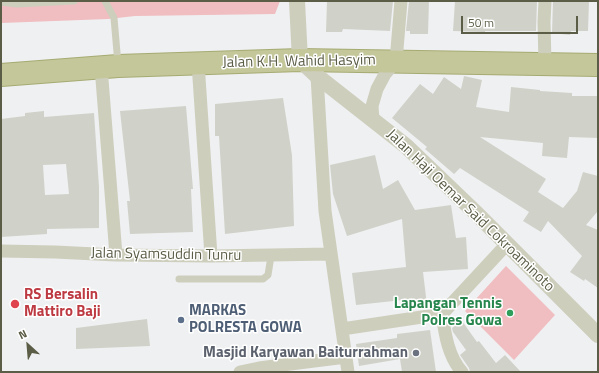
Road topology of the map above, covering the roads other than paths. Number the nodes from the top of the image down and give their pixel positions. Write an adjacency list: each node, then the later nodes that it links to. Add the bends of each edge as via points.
1 (74, 1): 6 (lane, via 17,4)
2 (105, 1): 12 (lane, via 114,18)
3 (297, 1): 7 (street)
4 (401, 1): 8 (street)
5 (545, 1): 10 (street)
6 (3, 2)
7 (300, 60): 8 (highway, Jalan K.H. Wahid Hasyim); 9 (highway, Jalan K.H. Wahid Hasyim); 14 (street, Jalan Haji Oemar Said Cokroaminoto)
8 (396, 60): 10 (highway, Jalan K.H. Wahid Hasyim); 15 (street, via 377,89 372,106)
9 (198, 63): 12 (highway, Jalan K.H. Wahid Hasyim); 20 (street)
10 (545, 64): 11 (highway, Jalan K.H. Wahid Hasyim)
11 (598, 65)
12 (109, 67): 13 (highway, Jalan K.H. Wahid Hasyim); 19 (street)
13 (1, 75)
14 (317, 76): 15 (street, Jalan Haji Oemar Said Cokroaminoto); 18 (street)
15 (373, 120): 16 (street, Jalan Haji Oemar Said Cokroaminoto, via 406,146)
16 (507, 244): 23 (street); 25 (street, Jalan Haji Oemar Said Cokroaminoto)
17 (1, 251): 19 (street, Jalan Syamsuddin Tunru)
18 (330, 254): 21 (street, Jalan Syamsuddin Tunru); 24 (street)
19 (116, 256): 20 (street, Jalan Syamsuddin Tunru)
20 (211, 256): 21 (street, Jalan Syamsuddin Tunru)
21 (271, 256): 22 (lane, via 268,275 263,279)
22 (180, 279)
23 (442, 314): 24 (street); 29 (street, via 446,339 456,365)
24 (342, 329): 26 (street)
25 (598, 335)
26 (346, 357): 27 (street); 28 (street)
27 (240, 372)
28 (348, 372)
29 (462, 372)

